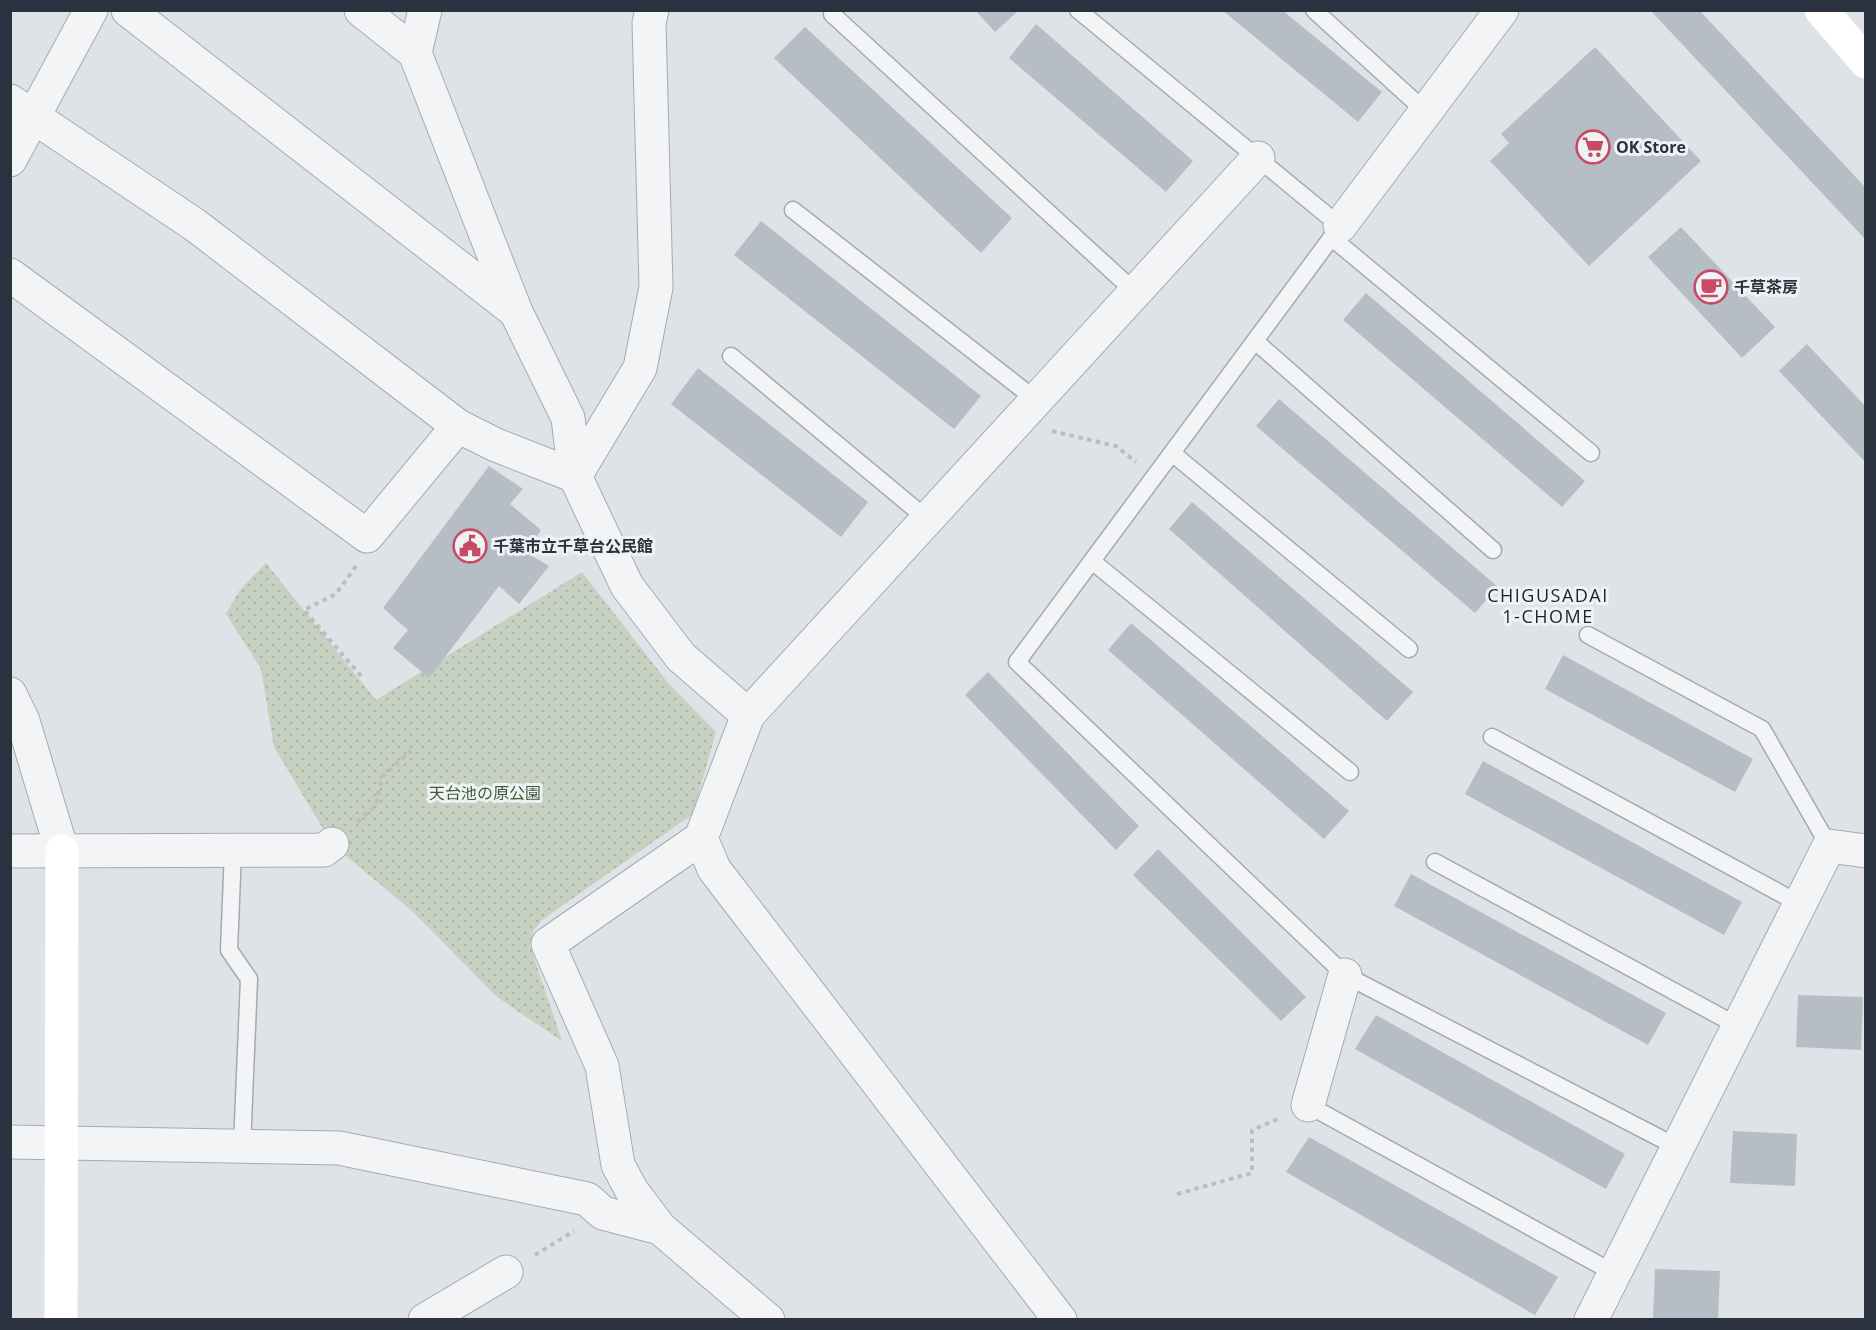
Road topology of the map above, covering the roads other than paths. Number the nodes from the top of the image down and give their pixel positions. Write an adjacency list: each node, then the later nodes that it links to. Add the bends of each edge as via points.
1 (91, 10): 13 (street)
2 (128, 10): 21 (street)
3 (361, 10): 11 (street)
4 (425, 10): 11 (street)
5 (1078, 10): 15 (lane)
6 (1314, 10): 14 (lane)
7 (1502, 10): 14 (street)
8 (1829, 13): 12 (street)
9 (832, 14): 20 (lane)
10 (647, 15): 28 (street, via 657,287 640,368)
11 (415, 53): 21 (street)
12 (1866, 62)
13 (22, 109): 16 (street); 25 (street, via 195,225)
14 (1426, 112): 18 (street)
15 (1258, 158): 18 (lane); 20 (street)
16 (10, 160)
17 (793, 210): 24 (lane)
18 (1336, 232): 22 (lane); 27 (lane)
19 (10, 275): 25 (street, via 367,536)
20 (1135, 292): 24 (street)
21 (516, 312): 28 (street, via 568,418)
22 (1255, 341): 26 (lane); 30 (lane)
23 (731, 356): 29 (lane)
24 (1036, 400): 29 (street)
25 (458, 426): 28 (street)
26 (1172, 453): 31 (lane); 33 (lane)
27 (1591, 453)
28 (575, 476): 35 (street, via 627,586 681,657)
29 (927, 519): 35 (street)
30 (1493, 550)
31 (1092, 561): 37 (lane); 47 (lane, via 1017,662)
32 (1588, 636): 40 (lane, via 1762,729)
33 (1409, 649)
34 (10, 693): 42 (street, via 23,721)
35 (748, 715): 38 (street)
36 (1492, 737): 46 (lane)
37 (1350, 772)
38 (700, 838): 54 (street, via 548,944 603,1066 618,1165); 60 (street, via 714,869)
39 (332, 844): 43 (street, via 324,850)
40 (1829, 846): 44 (street); 46 (street)
41 (10, 851): 42 (street)
42 (62, 851): 43 (street); 51 (street)
43 (233, 851): 52 (lane, via 229,950 249,979)
44 (1866, 851)
45 (1435, 862): 48 (lane)
46 (1800, 903): 48 (street)
47 (1345, 975): 49 (street); 53 (lane)
48 (1738, 1026): 53 (street)
49 (1308, 1106): 56 (lane)
50 (10, 1143): 51 (street)
51 (62, 1143): 52 (street); 57 (street)
52 (243, 1146): 54 (street, via 339,1148 586,1199 603,1213)
53 (1677, 1147): 56 (street)
54 (660, 1228): 59 (street)
55 (506, 1272): 58 (street)
56 (1614, 1273): 61 (street)
57 (61, 1320)
58 (425, 1320)
59 (768, 1320)
60 (1060, 1320)
61 (1591, 1320)

